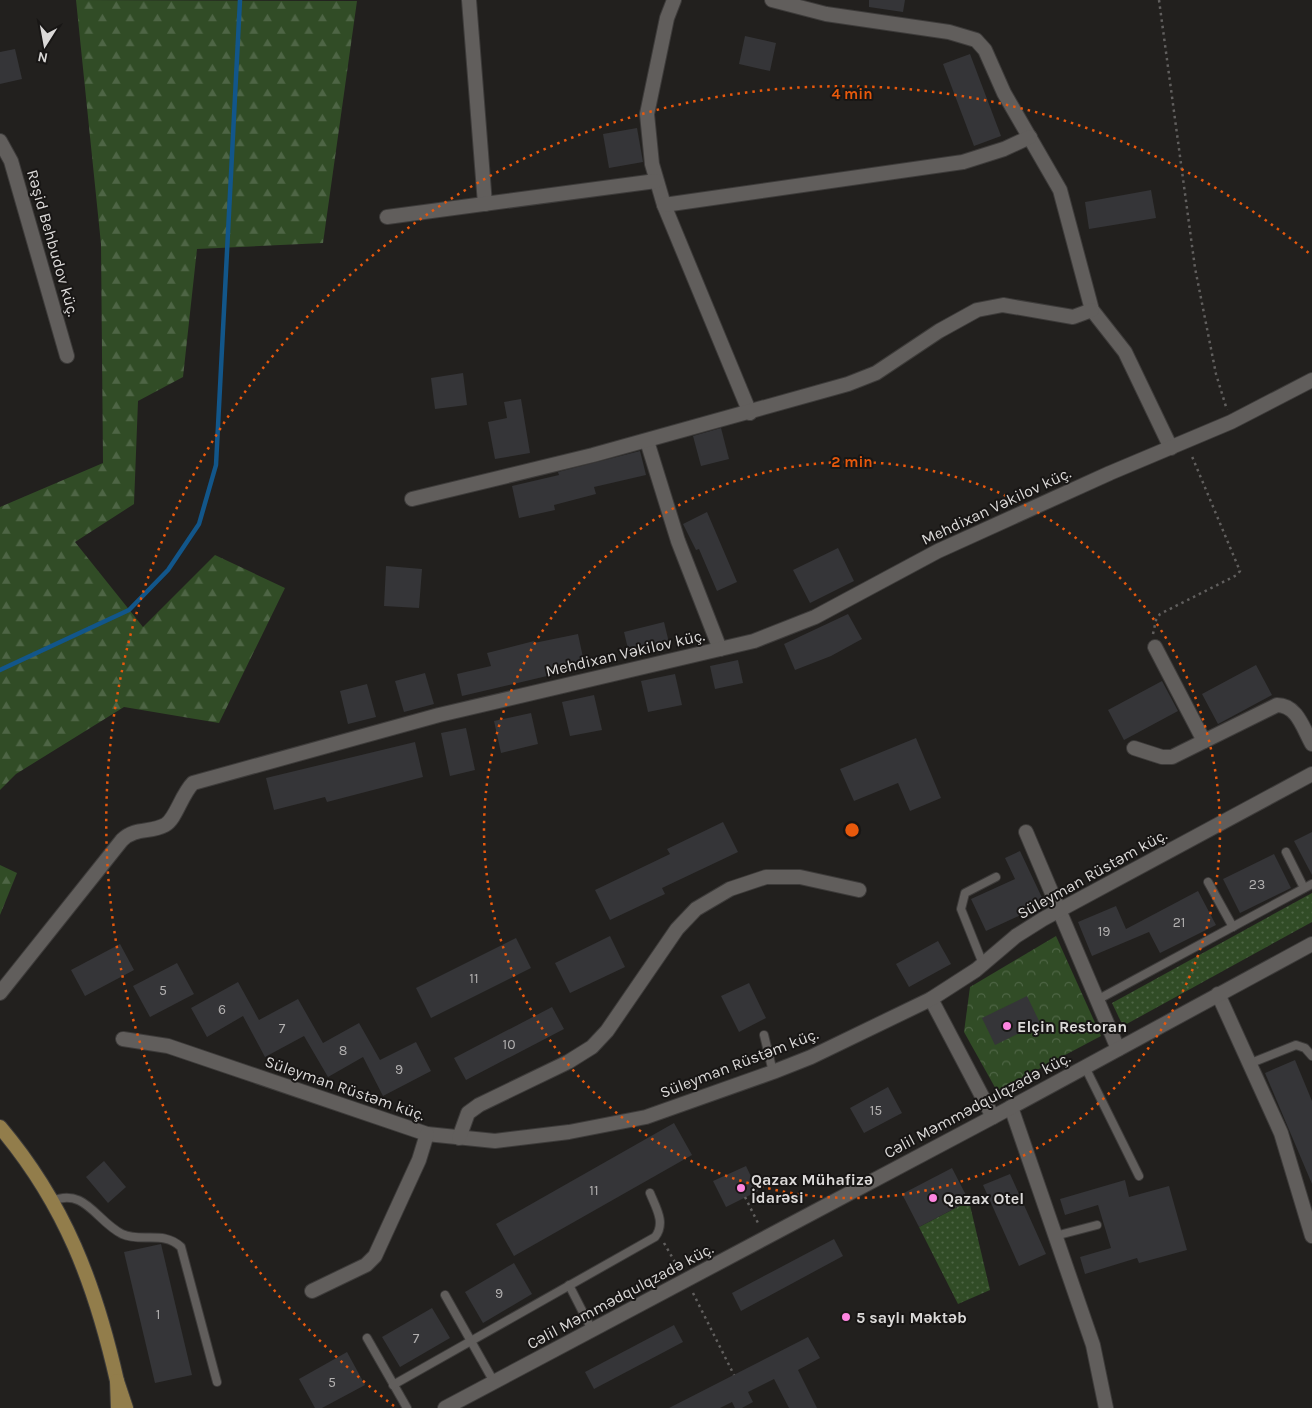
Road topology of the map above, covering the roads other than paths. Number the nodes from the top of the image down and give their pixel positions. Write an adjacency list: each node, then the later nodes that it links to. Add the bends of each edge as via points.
1 (469, 0): 7 (street)
2 (674, 0): 6 (street, via 666,18 647,114)
3 (772, 0): 4 (street, via 826,14 962,34 976,40 985,50)
4 (1030, 137): 8 (street, via 963,162); 10 (street, via 1060,190)
5 (0, 141): 11 (street, Rəşid Behbudov küç., via 11,161)
6 (656, 181): 7 (street); 8 (street)
7 (485, 204): 9 (street)
8 (664, 204): 13 (street)
9 (387, 217)
10 (1092, 310): 13 (street, via 1073,317 1003,304 977,310 876,373); 15 (street, via 1125,352)
11 (67, 356)
12 (1312, 380): 15 (street, Mehdixan Vəkilov küç.)
13 (750, 412): 14 (street)
14 (647, 441): 16 (street); 18 (street, via 678,541)
15 (1171, 448): 18 (street, Mehdixan Vəkilov küç., via 938,551 815,617 754,641)
16 (412, 499)
17 (1155, 647): 19 (street)
18 (720, 649): 34 (street, Mehdixan Vəkilov küç., via 439,715 193,783 184,792 172,820 165,826 130,832 122,840)
19 (1204, 741): 20 (street, via 1277,705 1287,705 1294,710); 21 (street, via 1172,756 1162,757)
20 (1312, 744)
21 (1134, 748)
22 (1312, 774): 30 (street, Süleyman Rüstəm küç.)
23 (1026, 832): 30 (street)
24 (1286, 852): 28 (lane)
25 (996, 877): 33 (lane, via 965,893 962,900 961,909)
26 (1208, 882): 31 (lane)
27 (1312, 884): 28 (lane)
28 (1304, 888): 31 (lane)
29 (859, 890): 49 (street, via 800,877 766,878 730,890 696,909 677,929 608,1031 592,1047 479,1105 468,1113)
30 (1059, 910): 33 (street, Süleyman Rüstəm küç., via 1016,936); 37 (street)
31 (1232, 927): 37 (lane)
32 (1312, 944): 35 (street, Cəlil Məmmədqulqzadə küç.)
33 (983, 964): 36 (street, Süleyman Rüstəm küç.)
34 (0, 992)
35 (1218, 994): 40 (street, Cəlil Məmmədqulqzadə küç.); 42 (street)
36 (931, 999): 44 (street, Süleyman Rüstəm küç.); 46 (street)
37 (1097, 1000): 40 (street)
38 (764, 1035): 44 (lane)
39 (123, 1039): 48 (street, Süleyman Rüstəm küç., via 168,1046)
40 (1118, 1049): 43 (street, Cəlil Məmmədqulqzadə küç.)
41 (1312, 1056): 42 (lane, via 1305,1048 1296,1045)
42 (1250, 1063): 55 (street, via 1287,1150)
43 (1085, 1067): 45 (street, Cəlil Məmmədqulqzadə küç.); 50 (lane)
44 (773, 1072): 49 (street, Süleyman Rüstəm küç., via 646,1117 569,1132 495,1141)
45 (1011, 1107): 46 (street, Cəlil Məmmədqulqzadə küç.); 54 (street)
46 (993, 1117): 59 (street, Cəlil Məmmədqulqzadə küç.)
47 (0, 1127): 52 (main road, via 27,1161)
48 (427, 1134): 49 (street, Süleyman Rüstəm küç.); 57 (street, via 419,1160 375,1256 361,1268)
49 (459, 1138)
50 (1139, 1176)
51 (650, 1193): 56 (lane, via 661,1221 661,1230 655,1237)
52 (52, 1201): 62 (main road, via 68,1230 99,1305); 63 (lane, via 74,1197 124,1235 173,1239 181,1247)
53 (1097, 1225): 54 (lane)
54 (1056, 1236): 70 (street, via 1093,1345)
55 (1312, 1236)
56 (569, 1286): 59 (lane); 61 (lane)
57 (312, 1291)
58 (445, 1295): 61 (lane)
59 (592, 1330): 64 (street, Cəlil Məmmədqulqzadə küç.)
60 (367, 1338): 65 (lane)
61 (470, 1341): 64 (lane); 65 (lane)
62 (117, 1381): 66 (main road); 67 (main road)
63 (217, 1382)
64 (494, 1382): 69 (street, Cəlil Məmmədqulqzadə küç.)
65 (393, 1385): 68 (lane)
66 (118, 1408)
67 (126, 1408)
68 (407, 1408)
69 (445, 1408)
70 (1106, 1408)

